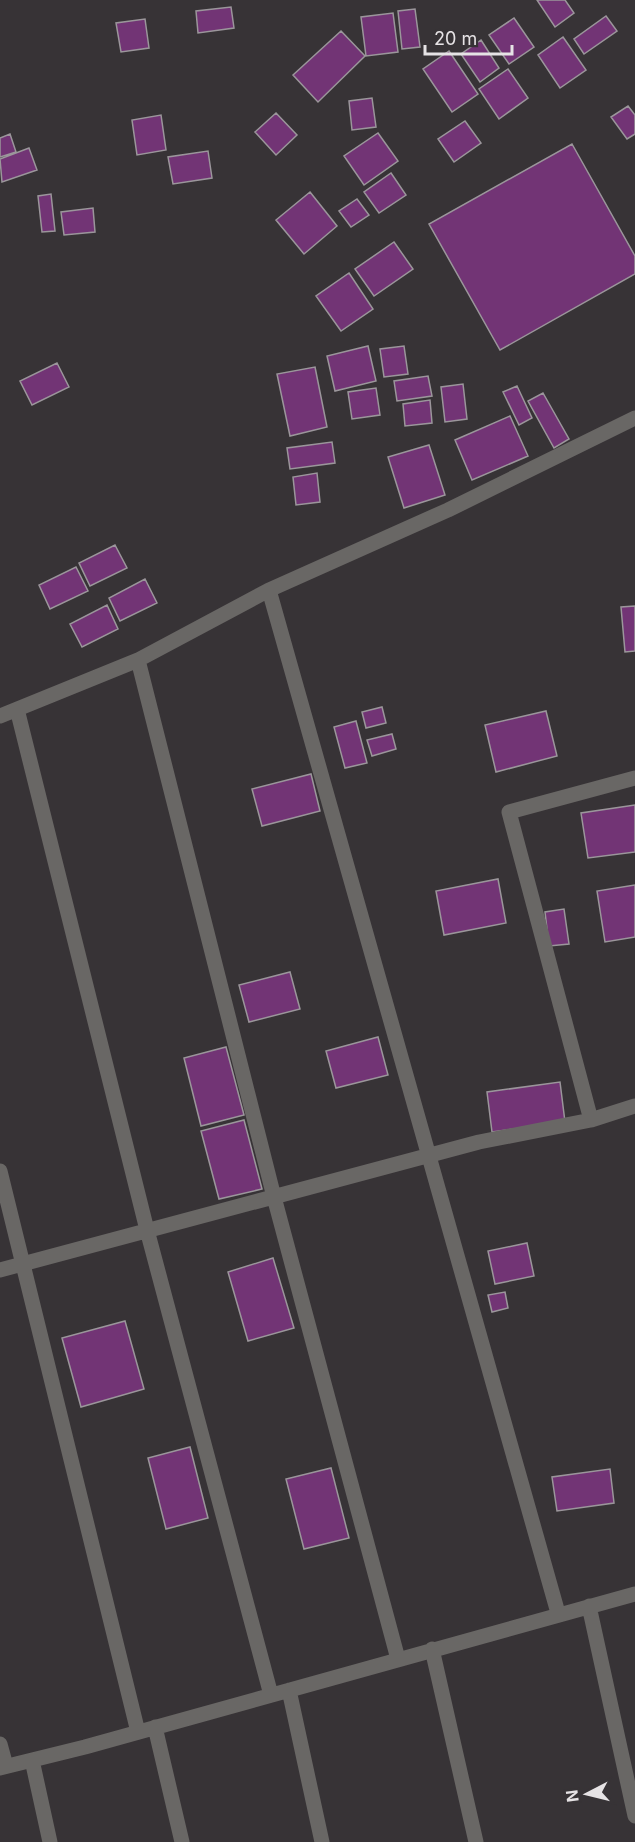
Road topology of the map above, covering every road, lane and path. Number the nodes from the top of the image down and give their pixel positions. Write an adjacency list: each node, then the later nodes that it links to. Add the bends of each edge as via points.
1 (635, 418): 2 (street, via 448,510)
2 (269, 590): 3 (street); 9 (street)
3 (138, 660): 4 (street); 11 (street)
4 (17, 709): 5 (street); 12 (street)
5 (0, 716)
6 (635, 778): 8 (street, via 509,812)
7 (635, 1106): 8 (street)
8 (591, 1120): 9 (street)
9 (430, 1155): 11 (street); 17 (street)
10 (0, 1171): 13 (street)
11 (274, 1197): 12 (street); 19 (street)
12 (147, 1230): 13 (street); 21 (street)
13 (24, 1263): 14 (street); 23 (street)
14 (0, 1270)
15 (635, 1594): 16 (street)
16 (589, 1606): 17 (street); 27 (street)
17 (558, 1614): 18 (street)
18 (432, 1649): 19 (street); 31 (street)
19 (398, 1659): 20 (street)
20 (289, 1690): 21 (street); 30 (street)
21 (271, 1695): 22 (street)
22 (155, 1727): 23 (street); 29 (street)
23 (138, 1732): 25 (street)
24 (0, 1744): 26 (street)
25 (32, 1760): 26 (street); 28 (street)
26 (3, 1767)
27 (635, 1816)
28 (50, 1842)
29 (182, 1842)
30 (322, 1842)
31 (476, 1842)

